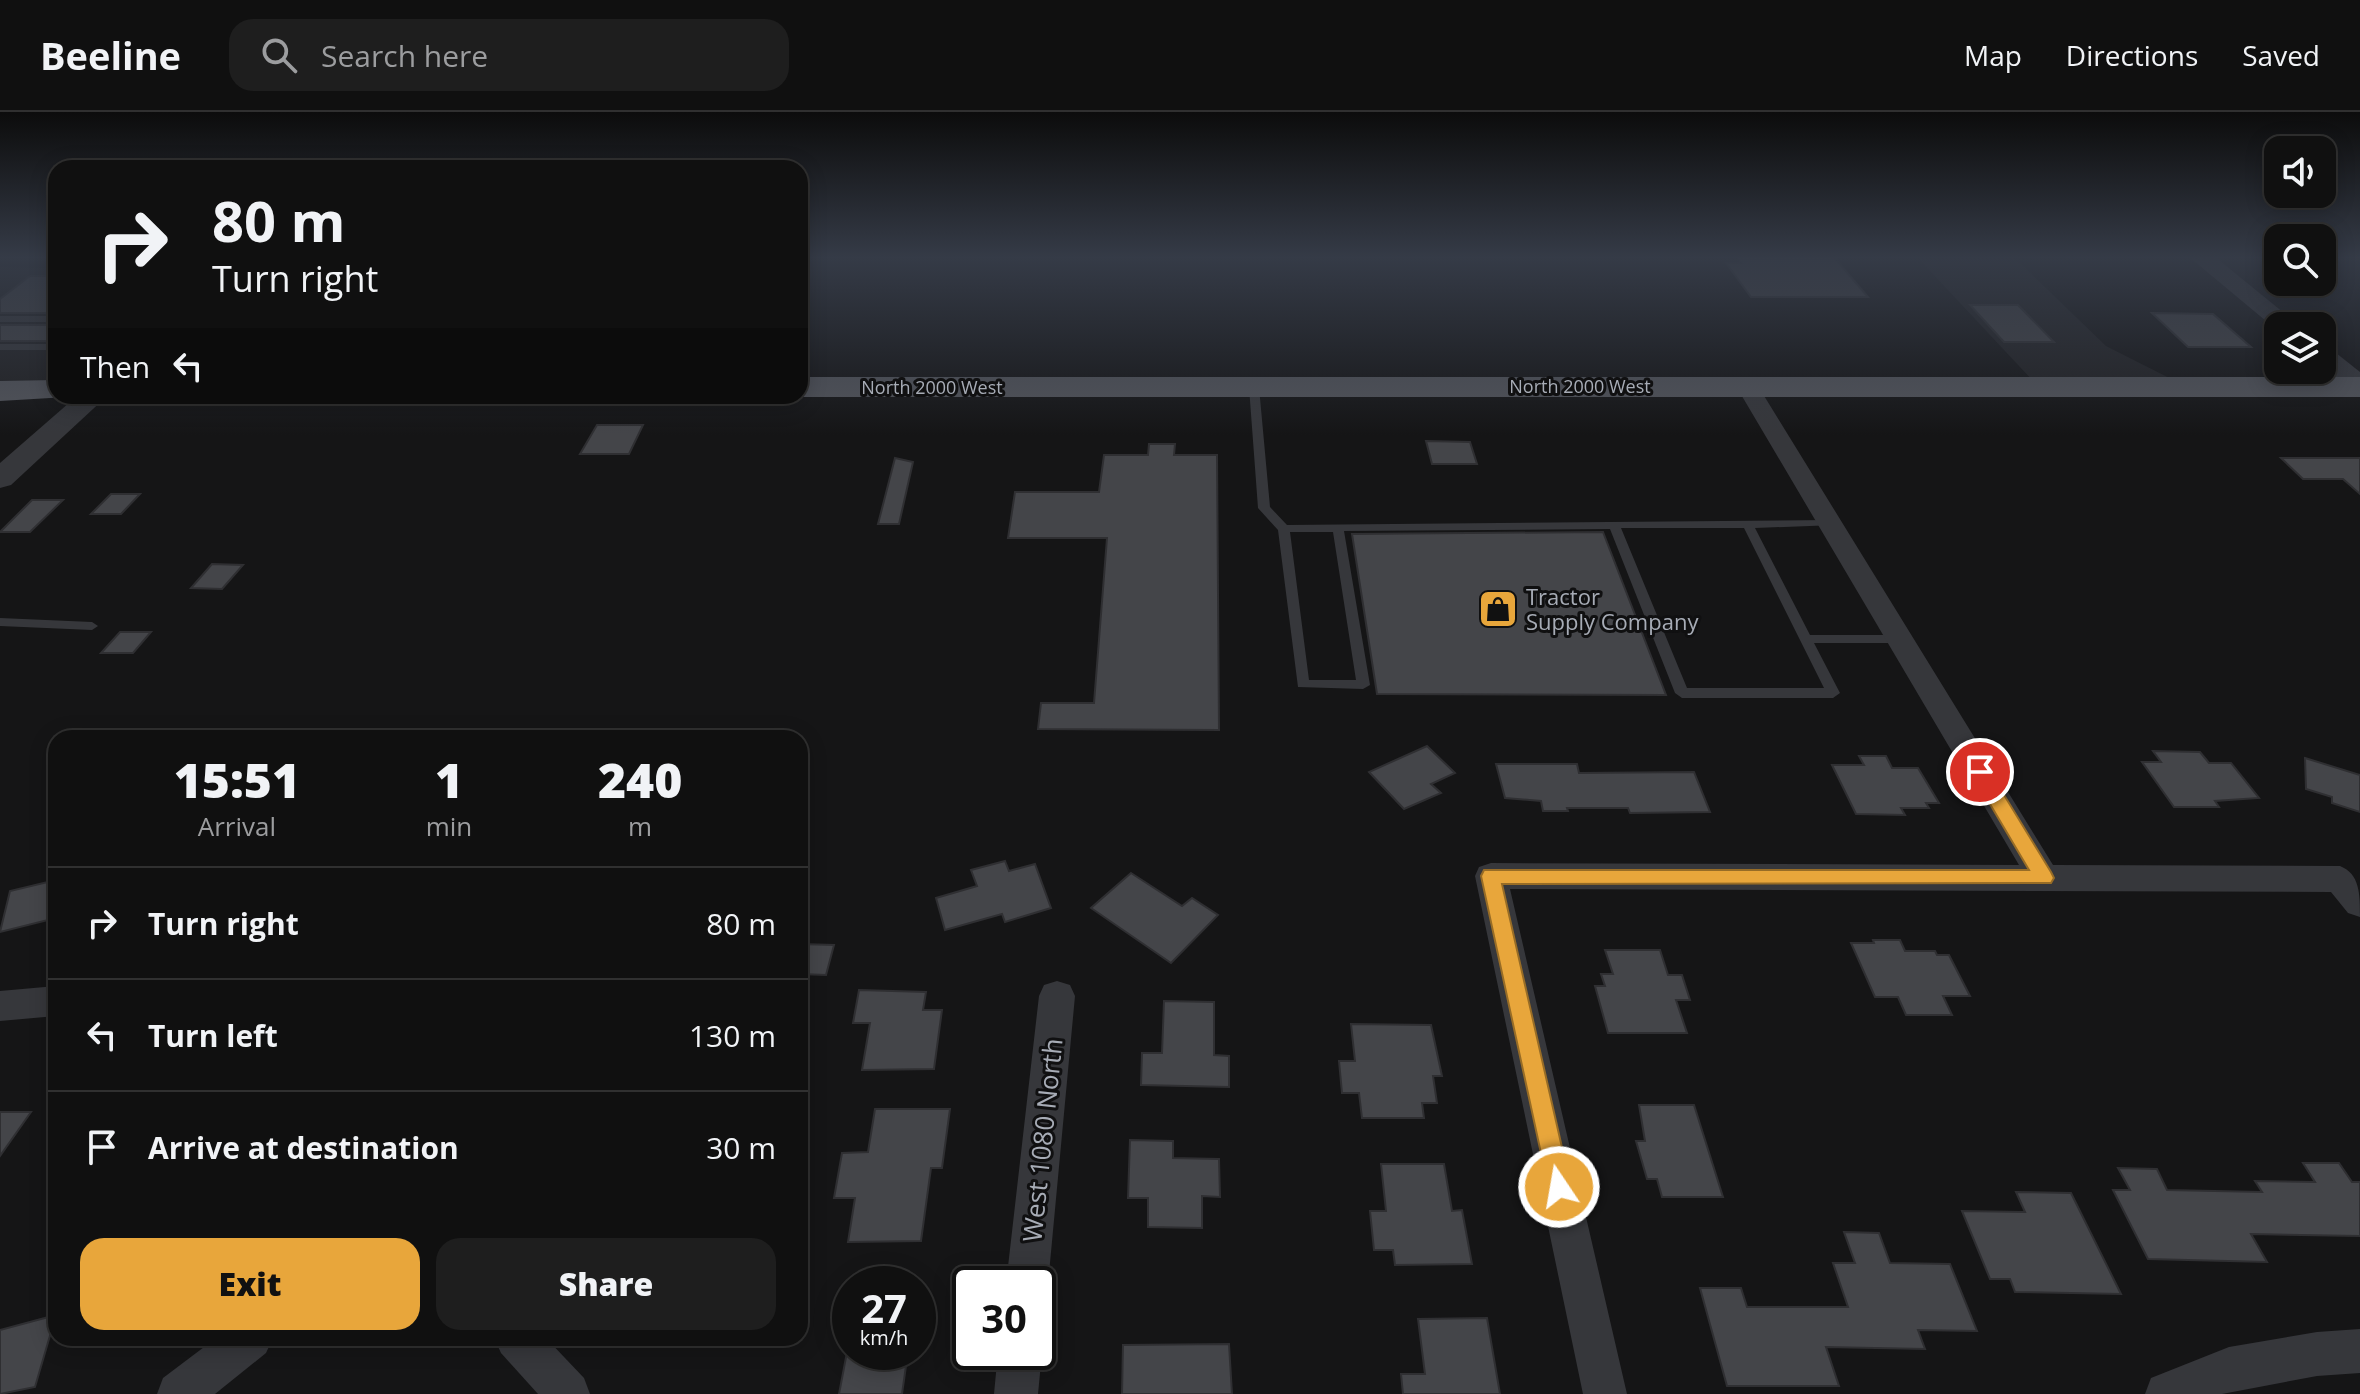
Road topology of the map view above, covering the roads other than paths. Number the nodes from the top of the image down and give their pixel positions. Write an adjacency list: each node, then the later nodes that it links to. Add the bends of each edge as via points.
1 (5, 319): 2 (lane); 4 (lane)
2 (35, 319): 3 (lane); 5 (lane)
3 (48, 322)
4 (0, 327)
5 (22, 329)
6 (10, 338): 8 (lane)
7 (34, 338): 9 (lane)
8 (0, 346): 9 (lane)
9 (23, 347): 10 (lane)
10 (48, 347)
11 (2336, 366): 13 (street)
12 (1747, 386): 13 (main road, North 2000 West); 15 (main road, North 2000 West); 20 (street)
13 (2360, 386)
14 (808, 387): 15 (main road, North 2000 West)
15 (1254, 387): 24 (lane, via 1264,508)
16 (48, 390): 17 (main road)
17 (0, 391)
18 (84, 404): 19 (street)
19 (0, 479)
20 (1831, 523): 22 (lane); 28 (street)
21 (1614, 525): 22 (lane); 23 (lane); 27 (lane, via 1682,693 1833,693)
22 (1748, 525): 27 (lane)
23 (1338, 528): 24 (lane); 24 (lane, via 1363,685 1303,684)
24 (1284, 529)
25 (0, 622): 26 (lane)
26 (92, 626)
27 (1806, 639): 28 (lane)
28 (1900, 639): 29 (street)
29 (2044, 878): 30 (street, via 2340,879); 42 (street, via 1491,876)
30 (2360, 904)
31 (1057, 996): 34 (street, West 1080 North)
32 (48, 1002): 33 (street)
33 (0, 1006)
34 (1029, 1266)
35 (241, 1346): 39 (street)
36 (523, 1346): 40 (street)
37 (2360, 1351): 43 (street, via 2229,1369)
38 (1018, 1370): 41 (street)
39 (179, 1394)
40 (568, 1394)
41 (1016, 1394)
42 (1605, 1394)
43 (2167, 1394)

